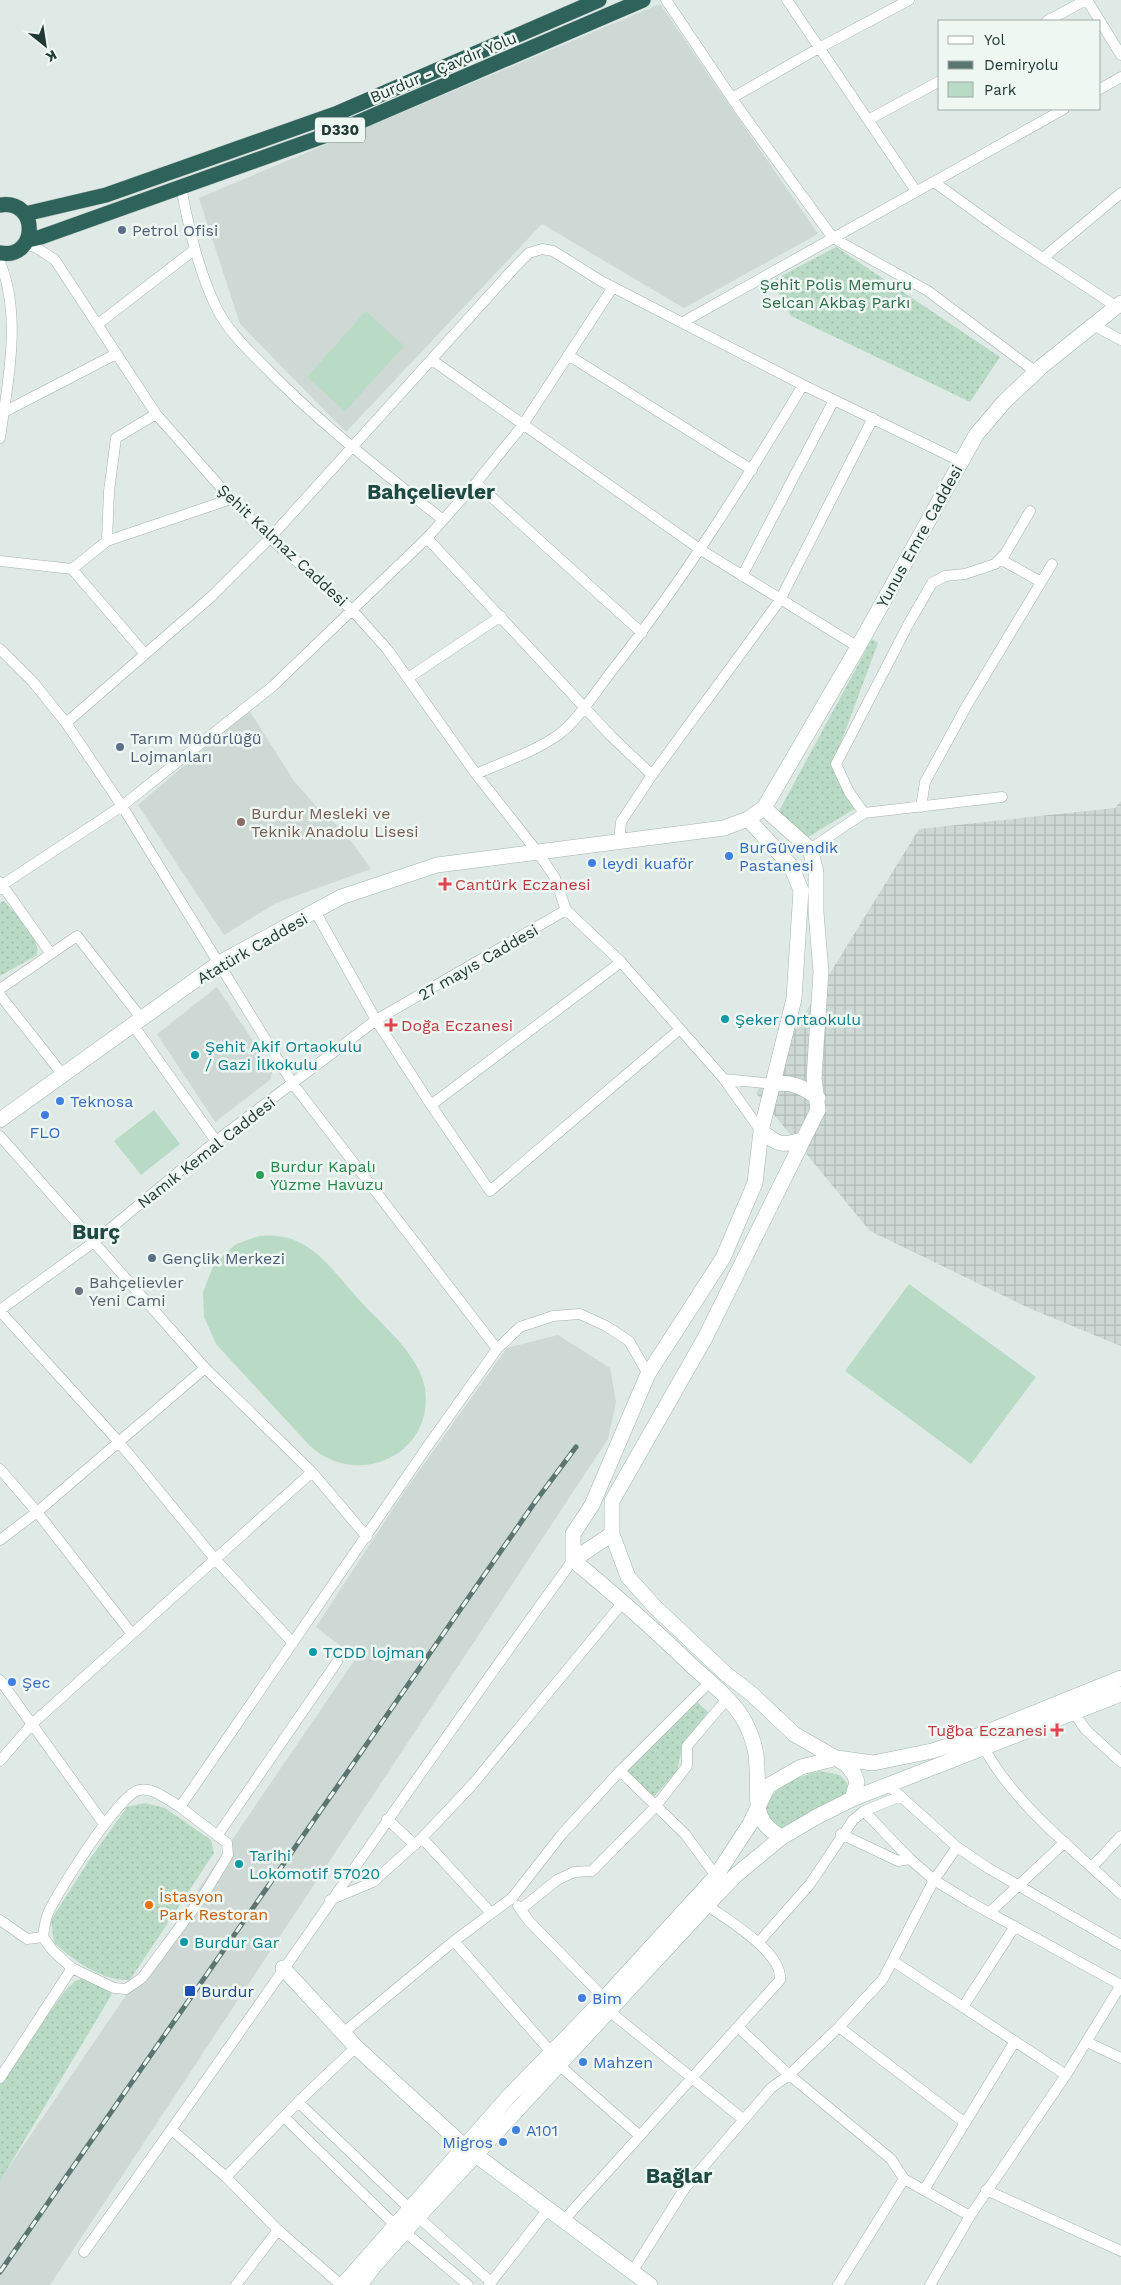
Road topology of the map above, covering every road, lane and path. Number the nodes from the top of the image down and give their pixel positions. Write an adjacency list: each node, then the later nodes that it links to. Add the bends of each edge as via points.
1 (599, 0): 23 (highway, Burdur - Çavdır Yolu / D330, via 338,113 106,195)
2 (643, 0): 19 (highway, Burdur - Çavdır Yolu / D330, via 338,131)
3 (666, 0): 15 (street)
4 (786, 0): 10 (street)
5 (910, 0): 10 (street)
6 (1086, 0): 7 (street); 8 (street)
7 (1049, 20)
8 (1099, 20)
9 (1101, 23): 11 (street)
10 (819, 48): 15 (street); 17 (street)
11 (1121, 54)
12 (1121, 77): 14 (street)
13 (938, 82): 17 (street)
14 (1101, 88)
15 (732, 98): 24 (street)
16 (1062, 110): 18 (street)
17 (868, 120): 20 (street)
18 (934, 182): 20 (street); 28 (street)
19 (180, 187): 25 (highway, Burdur - Çavdır Yolu / D330); 26 (street)
20 (916, 191): 24 (street)
21 (1121, 193): 28 (street)
22 (1, 204): 23 (highway, via 15,206)
23 (25, 214): 25 (highway, via 30,226)
24 (833, 238): 32 (street); 39 (street, via 928,291)
25 (26, 242): 27 (highway, D330, via 18,250); 33 (street, Şehit Kalmaz Caddesi, via 55,260)
26 (194, 250): 33 (street); 47 (street, via 217,308 240,342 289,392)
27 (0, 253)
28 (1043, 258): 31 (street)
29 (0, 262): 42 (street, via 8,282 13,325)
30 (613, 287): 32 (street); 37 (street); 38 (street, via 572,265 554,251 542,249 529,254)
31 (1119, 305): 34 (main road, Yunus Emre Caddesi)
32 (683, 322): 40 (street)
33 (98, 324): 36 (street, Şehit Kalmaz Caddesi)
34 (1094, 326): 35 (street); 39 (main road, Yunus Emre Caddesi)
35 (1120, 340)
36 (116, 354): 42 (street); 43 (street, Şehit Kalmaz Caddesi)
37 (568, 355): 45 (street); 49 (street)
38 (432, 360): 45 (street); 47 (street)
39 (1036, 372): 48 (main road, Yunus Emre Caddesi, via 1004,402 976,435)
40 (803, 385): 41 (street); 49 (street)
41 (834, 400): 44 (street); 62 (street)
42 (4, 412): 46 (street)
43 (156, 414): 51 (street, Şehit Kalmaz Caddesi); 56 (street, via 116,438)
44 (873, 418): 48 (street); 64 (street)
45 (522, 426): 50 (street); 57 (street)
46 (0, 438)
47 (352, 447): 53 (street); 54 (street)
48 (960, 461): 68 (main road, Yunus Emre Caddesi)
49 (752, 470): 57 (street)
50 (476, 483): 53 (street); 67 (street)
51 (231, 499): 54 (street, Şehit Kalmaz Caddesi); 56 (street)
52 (1030, 511): 58 (street)
53 (443, 520): 55 (street)
54 (270, 538): 65 (street, Şehit Kalmaz Caddesi); 70 (street, via 212,596)
55 (427, 538): 65 (street); 66 (street)
56 (107, 541): 61 (street)
57 (701, 550): 62 (street); 67 (street)
58 (1000, 559): 63 (street); 80 (street, via 995,564 965,574 944,576 932,583 909,623 836,764 849,792)
59 (0, 561): 61 (street)
60 (1052, 564): 63 (street)
61 (72, 568): 70 (street)
62 (742, 576): 64 (street)
63 (1041, 582): 78 (street, via 966,707 926,782)
64 (780, 600): 68 (street); 75 (street)
65 (352, 610): 71 (street, Şehit Kalmaz Caddesi); 77 (street, via 273,686)
66 (501, 616): 71 (street); 72 (street)
67 (642, 633): 72 (street)
68 (858, 647): 79 (main road, Yunus Emre Caddesi)
69 (0, 649): 73 (street, via 33,682)
70 (145, 654): 73 (street)
71 (408, 678): 74 (street, Şehit Kalmaz Caddesi)
72 (585, 706): 74 (street, via 559,734); 75 (street)
73 (66, 723): 77 (street)
74 (476, 774): 84 (street, Şehit Kalmaz Caddesi)
75 (652, 775): 82 (street, via 621,822)
76 (1002, 798): 78 (street)
77 (122, 806): 85 (street); 90 (street)
78 (921, 807): 80 (street)
79 (764, 808): 81 (main road, Atatürk Caddesi); 83 (main road)
80 (864, 813): 83 (street)
81 (748, 819): 82 (main road, Atatürk Caddesi, via 724,828); 99 (main road, via 791,866 801,890 794,999)
82 (619, 842): 84 (main road, Atatürk Caddesi)
83 (810, 849): 100 (main road, via 816,872 822,972 814,1078)
84 (539, 854): 86 (street, Şehit Kalmaz Caddesi, via 555,878); 87 (main road, Atatürk Caddesi, via 437,865 341,897)
85 (1, 885): 88 (street)
86 (566, 910): 89 (street); 93 (street, 27 mayıs Caddesi)
87 (315, 911): 90 (main road, Atatürk Caddesi); 93 (street)
88 (52, 954): 91 (street); 94 (street, via 77,936)
89 (620, 962): 95 (street); 101 (street)
90 (219, 963): 94 (main road, Atatürk Caddesi); 98 (street)
91 (0, 989)
92 (0, 996): 96 (street)
93 (376, 1020): 98 (street, 27 mayıs Caddesi); 101 (street)
94 (137, 1022): 96 (main road, Atatürk Caddesi); 106 (street)
95 (680, 1029): 97 (street); 101 (street, via 490,1191)
96 (63, 1075): 102 (main road, Atatürk Caddesi)
97 (724, 1079): 99 (street); 103 (street)
98 (293, 1084): 106 (street, Namık Kemal Caddesi); 109 (street)
99 (773, 1084): 100 (main road, via 786,1082 806,1089); 103 (main road)
100 (818, 1098): 105 (main road, via 818,1110)
101 (431, 1105)
102 (0, 1120)
103 (761, 1131): 105 (main road, via 774,1142 786,1145); 111 (main road, via 756,1183 723,1258)
104 (0, 1136): 107 (street)
105 (803, 1140): 116 (main road, via 705,1338 612,1501)
106 (216, 1141): 107 (street, Namık Kemal Caddesi)
107 (94, 1242): 108 (street, Namık Kemal Caddesi); 110 (street)
108 (0, 1310): 112 (street)
109 (498, 1349): 111 (street, via 520,1327 553,1316 580,1314 629,1341); 117 (street)
110 (205, 1368): 112 (street); 114 (street)
111 (648, 1374): 120 (main road, via 592,1505 573,1534)
112 (118, 1441): 115 (street); 119 (street)
113 (0, 1469): 115 (street)
114 (312, 1472): 117 (street); 119 (street)
115 (37, 1512): 118 (street); 122 (street)
116 (612, 1534): 120 (main road); 133 (main road, via 628,1577 655,1607 794,1734)
117 (367, 1537): 123 (street)
118 (0, 1540)
119 (215, 1559): 122 (street); 123 (street)
120 (573, 1560): 121 (main road); 144 (street)
121 (624, 1601): 127 (main road); 150 (street, via 472,1785)
122 (132, 1634): 131 (street)
123 (293, 1643): 142 (street)
124 (337, 1662): 147 (street)
125 (1121, 1678): 133 (main road, via 932,1751 873,1762)
126 (0, 1680): 131 (street)
127 (710, 1682): 129 (main road); 136 (street)
128 (1121, 1694): 130 (main road)
129 (727, 1699): 140 (street, via 687,1746 688,1766); 141 (main road, via 746,1723 753,1742 758,1768)
130 (1074, 1713): 132 (main road); 135 (street, via 1086,1730)
131 (32, 1724): 134 (street); 145 (street)
132 (983, 1746): 137 (main road); 151 (street, via 1009,1783)
133 (837, 1758): 139 (main road, via 854,1774 857,1782); 141 (main road, via 801,1767 777,1780 768,1786)
134 (0, 1761)
135 (1121, 1762)
136 (620, 1771): 140 (street); 159 (street, via 562,1834)
137 (889, 1786): 138 (street); 139 (main road)
138 (901, 1796): 143 (street); 152 (street)
139 (852, 1799): 149 (main road)
140 (656, 1806): 155 (street, via 685,1834); 162 (street, via 592,1871 574,1872 557,1880)
141 (757, 1806): 149 (main road, via 764,1823); 155 (main road, via 750,1824)
142 (180, 1807): 145 (street, via 147,1789 136,1790 118,1804); 147 (street)
143 (864, 1811): 146 (street); 153 (street)
144 (387, 1819): 150 (street); 160 (street)
145 (104, 1824): 167 (street, via 48,1913)
146 (841, 1834): 153 (street, via 898,1861); 169 (street, via 810,1884)
147 (217, 1836): 172 (street, via 227,1843 228,1855 205,1893 142,1978 126,1989 114,1988)
148 (1121, 1836): 154 (street)
149 (782, 1837): 161 (main road, via 736,1875)
150 (418, 1842): 160 (street, via 373,1882); 164 (street)
151 (1065, 1842): 154 (street); 157 (street)
152 (957, 1847): 156 (street); 157 (street)
153 (910, 1859): 156 (street)
154 (1092, 1867): 158 (street)
155 (716, 1876): 175 (main road)
156 (934, 1880): 163 (street); 171 (street)
157 (1016, 1886): 163 (street); 170 (street)
158 (1121, 1894)
159 (512, 1898): 162 (street); 164 (street)
160 (330, 1900): 173 (street)
161 (707, 1905): 169 (street); 175 (main road)
162 (521, 1909): 175 (street)
163 (990, 1912): 166 (street)
164 (491, 1913): 168 (street)
165 (0, 1920): 167 (street, via 27,1939)
166 (1015, 1926): 174 (street); 176 (street)
167 (43, 1937): 172 (street)
168 (454, 1941): 179 (street); 183 (street)
169 (758, 1943): 177 (street, via 781,1971 780,1980)
170 (1121, 1945)
171 (893, 1961): 176 (street); 178 (street, via 883,1978)
172 (72, 1968): 188 (street)
173 (283, 1968): 179 (main road); 194 (street)
174 (1121, 1985): 181 (street)
175 (607, 2004): 183 (main road); 185 (main road); 189 (street)
176 (963, 2007): 180 (street)
177 (738, 2027): 187 (street); 189 (street)
178 (839, 2027): 187 (street); 193 (street)
179 (343, 2033): 182 (main road)
180 (1015, 2041): 186 (street); 193 (street)
181 (1088, 2042): 184 (street); 186 (street)
182 (356, 2047): 190 (street); 196 (main road)
183 (551, 2052): 196 (main road)
184 (1121, 2058)
185 (559, 2065): 195 (street); 196 (main road)
186 (1066, 2074): 200 (street)
187 (789, 2075): 192 (street, via 771,2088); 198 (street, via 891,2159)
188 (1, 2076)
189 (692, 2079): 192 (street); 195 (street)
190 (298, 2102): 191 (street); 202 (street)
191 (284, 2117): 197 (street); 205 (street)
192 (744, 2120): 209 (street, via 684,2188)
193 (965, 2123): 199 (street)
194 (172, 2130): 197 (street); 208 (street)
195 (640, 2136): 204 (street)
196 (470, 2151): 201 (main road); 202 (main road)
197 (226, 2177): 206 (street)
198 (904, 2179): 199 (street); 216 (street)
199 (924, 2190): 203 (street)
200 (986, 2190): 203 (street); 207 (street)
201 (548, 2209): 204 (main road); 210 (street)
202 (414, 2214): 205 (main road); 210 (street)
203 (970, 2216): 217 (street)
204 (564, 2220): 209 (main road)
205 (401, 2229): 212 (main road); 213 (main road); 214 (street)
206 (278, 2230): 211 (street); 212 (street)
207 (1121, 2251)
208 (84, 2252)
209 (632, 2272): 215 (main road)
210 (490, 2283)
211 (236, 2285)
212 (342, 2285)
213 (360, 2285)
214 (468, 2285)
215 (650, 2285)
216 (838, 2285)
217 (930, 2285)

